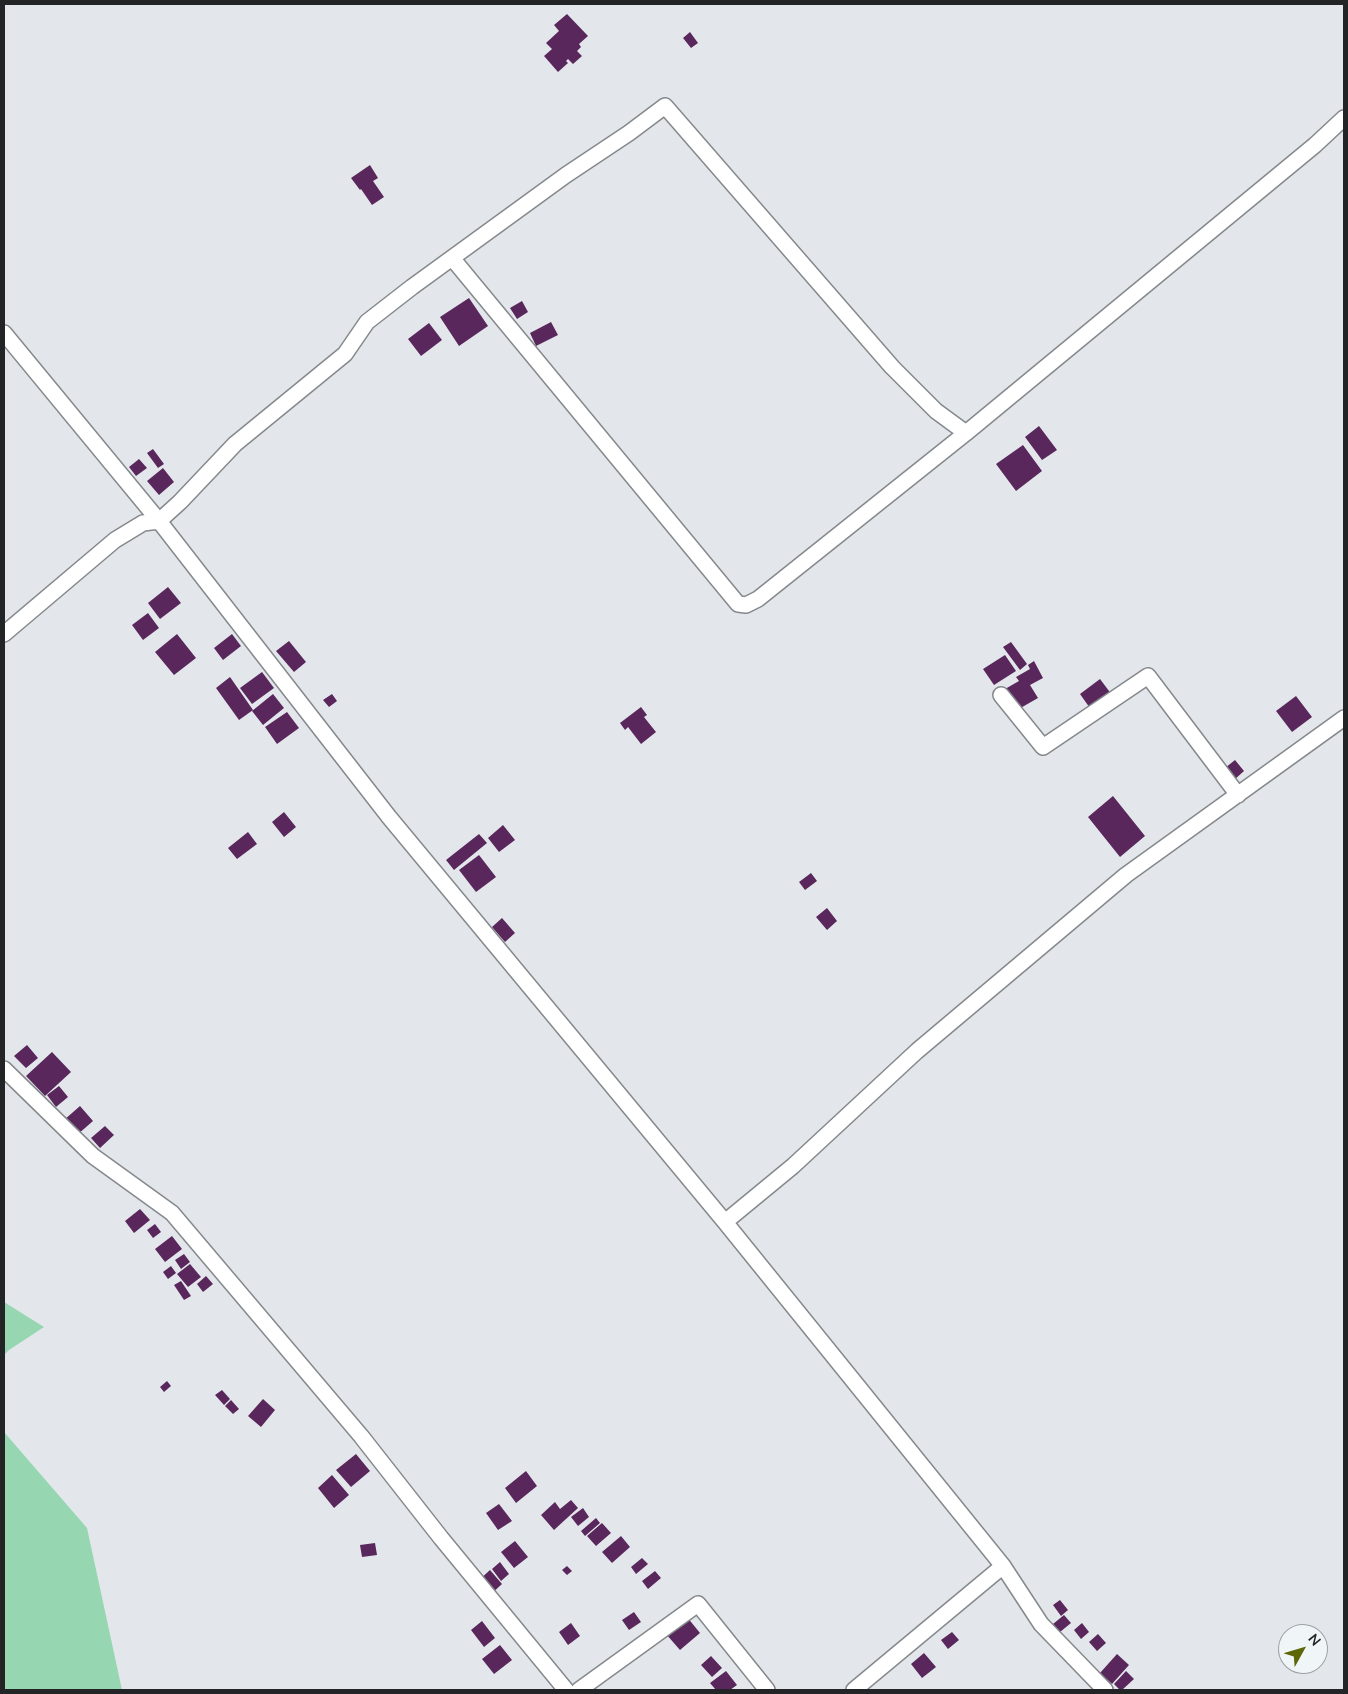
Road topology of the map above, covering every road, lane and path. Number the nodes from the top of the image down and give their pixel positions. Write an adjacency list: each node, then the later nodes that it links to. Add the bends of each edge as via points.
1 (1344, 118): 4 (street)
2 (452, 258): 4 (street, via 664,106 892,367 936,410); 4 (street, via 738,604 758,599); 5 (street, via 367,322 345,354 235,444)
3 (4, 333): 5 (street)
4 (966, 433)
5 (158, 521): 6 (street, via 143,523 115,540); 11 (street, via 389,817)
6 (4, 634)
7 (1001, 696): 9 (street, via 1043,747 1148,676)
8 (1344, 718): 9 (street)
9 (1238, 795): 11 (street, via 1126,875 917,1051 793,1166)
10 (4, 1069): 13 (street, via 93,1156 172,1213 361,1436)
11 (725, 1222): 12 (street)
12 (1003, 1566): 16 (street); 17 (street, via 1041,1624)
13 (566, 1690)
14 (579, 1690): 15 (street, via 698,1604)
15 (767, 1690)
16 (854, 1690)
17 (1105, 1690)

